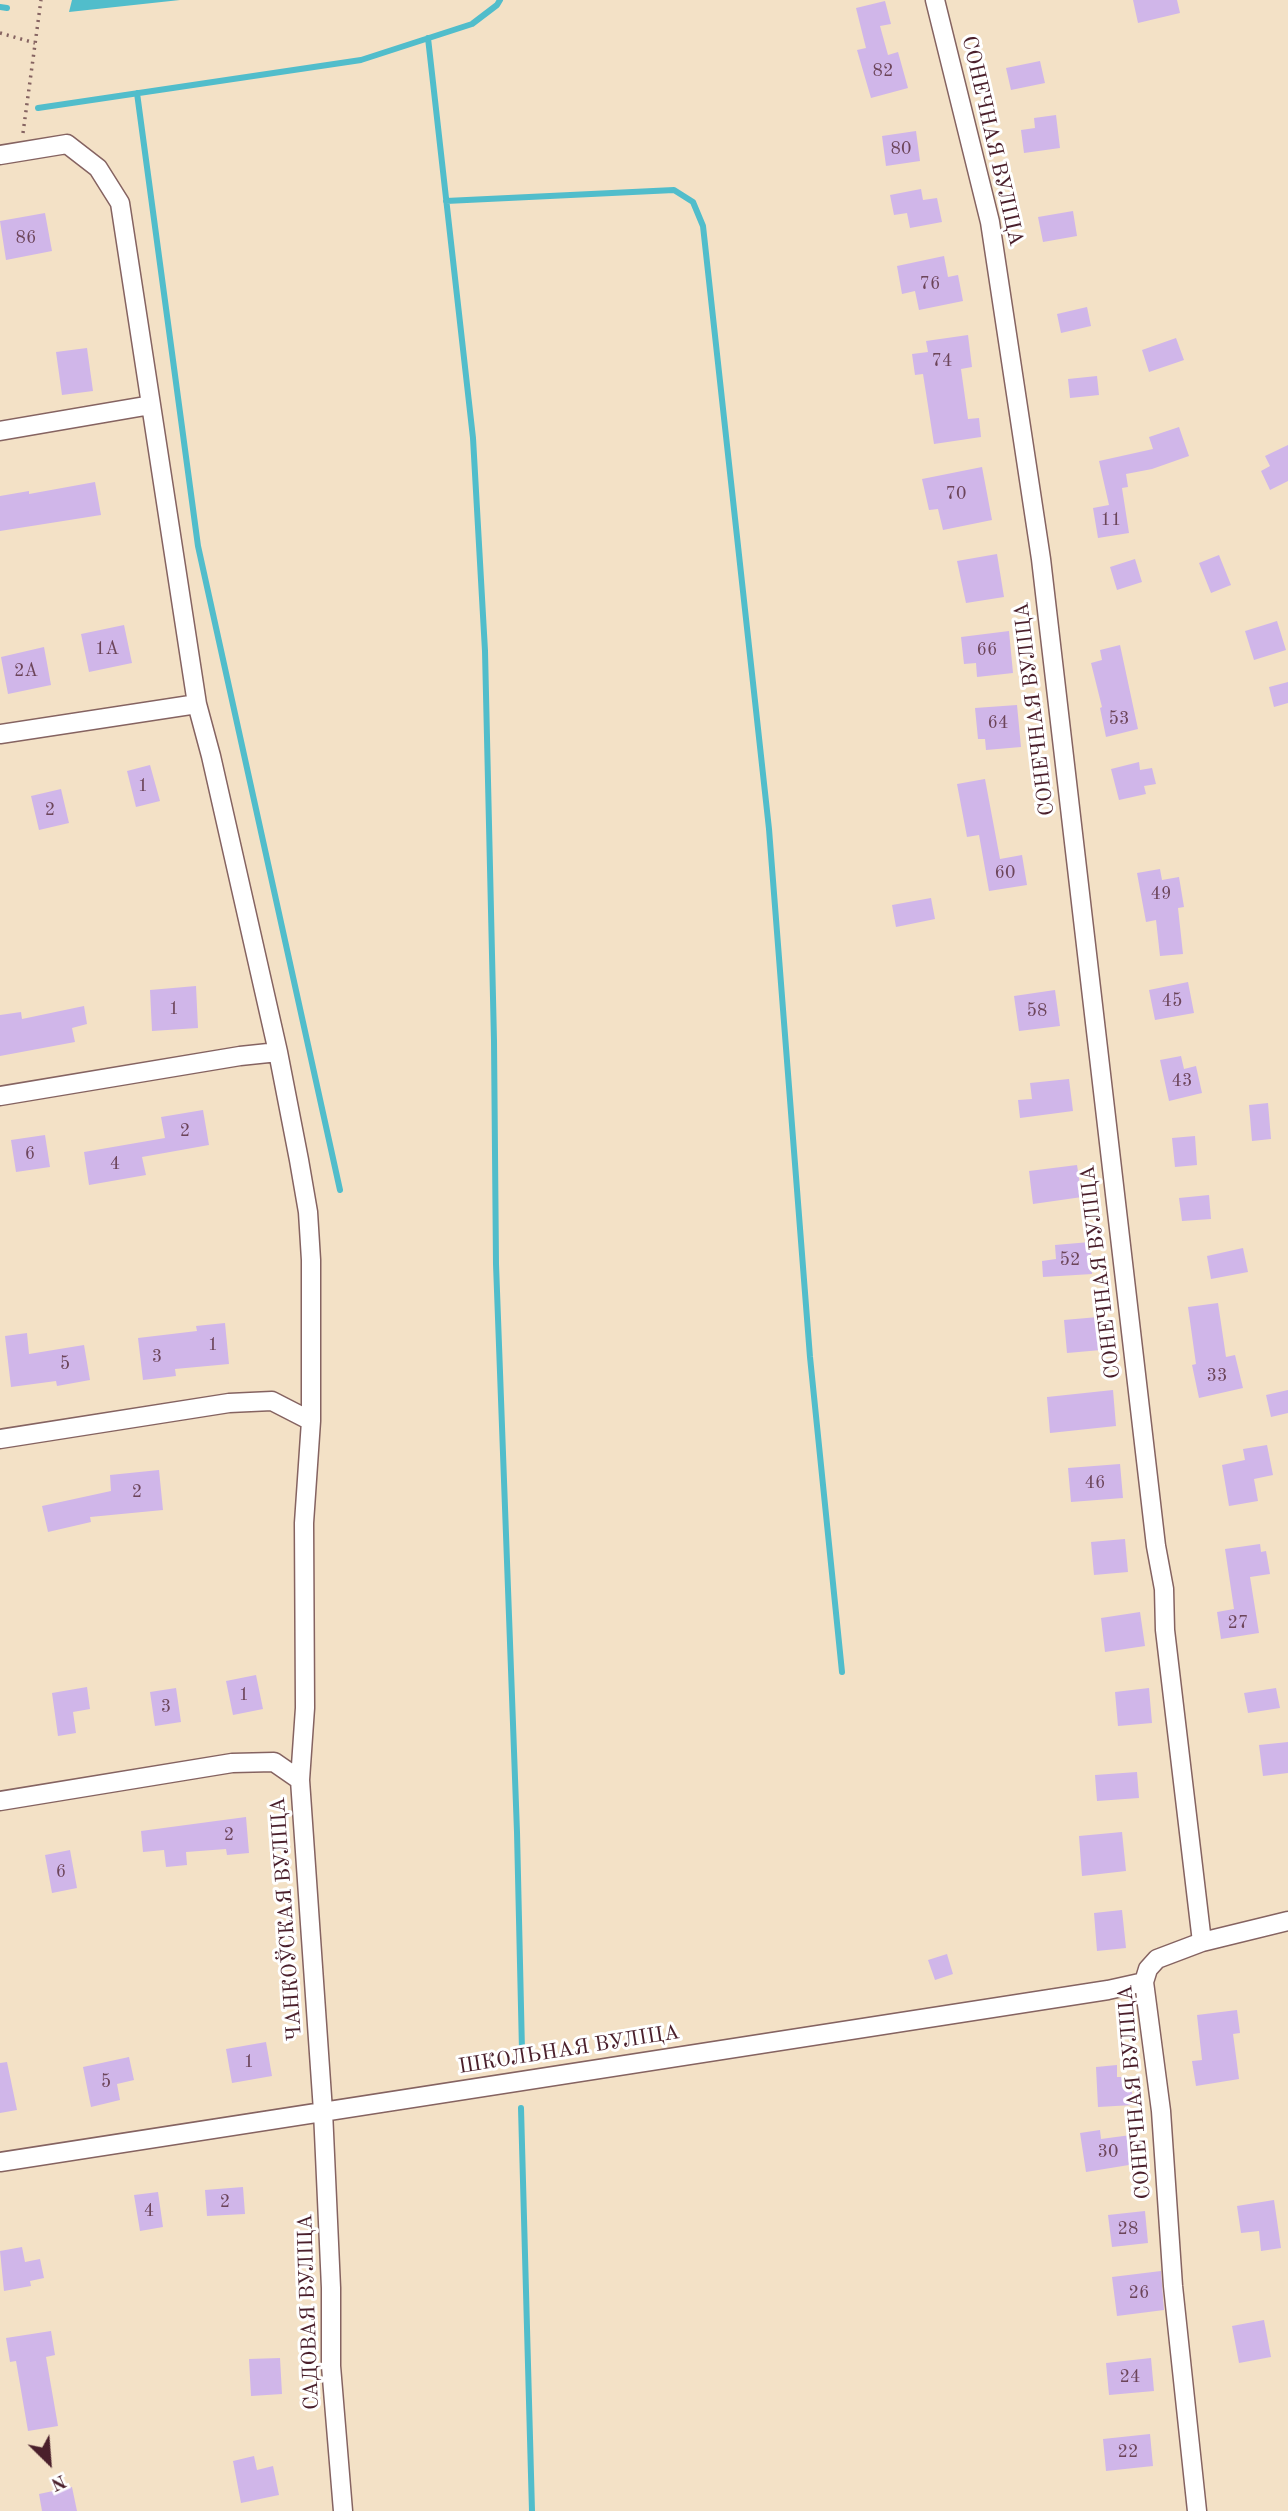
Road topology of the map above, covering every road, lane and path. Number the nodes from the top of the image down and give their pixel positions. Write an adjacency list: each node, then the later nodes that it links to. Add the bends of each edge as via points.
1 (41, 0): 4 (path)
2 (936, 0): 18 (street, СОНЕЧНАЯ ВУЛІЦА, via 990,222 1041,559)
3 (0, 33): 4 (path)
4 (35, 43): 5 (path)
5 (20, 152): 6 (street); 7 (street, via 67,144 97,168 120,204)
6 (0, 155)
7 (151, 405): 8 (street); 9 (street)
8 (0, 431)
9 (197, 704): 10 (street); 11 (street)
10 (0, 734)
11 (278, 1052): 12 (street); 13 (street, via 308,1212)
12 (0, 1096)
13 (311, 1421): 14 (street, via 272,1401 229,1403); 15 (street, via 303,1522 306,1708)
14 (0, 1439)
15 (300, 1780): 16 (street, ЧАНКОЎСКАЯ ВУЛІЦА, via 274,1762 232,1763); 20 (street, ЧАНКОЎСКАЯ ВУЛІЦА)
16 (0, 1801)
17 (1288, 1921): 18 (street)
18 (1202, 1942): 19 (street, СОНЕЧНАЯ ВУЛІЦА, via 1157,1959)
19 (1144, 1982): 20 (street, ШКОЛЬНАЯ ВУЛІЦА); 23 (street, СОНЕЧНАЯ ВУЛІЦА, via 1161,2111 1173,2286)
20 (323, 2111): 21 (street, ШКОЛЬНАЯ ВУЛІЦА); 22 (street, САДОВАЯ ВУЛІЦА, via 331,2366)
21 (0, 2162)
22 (343, 2511)
23 (1197, 2511)

